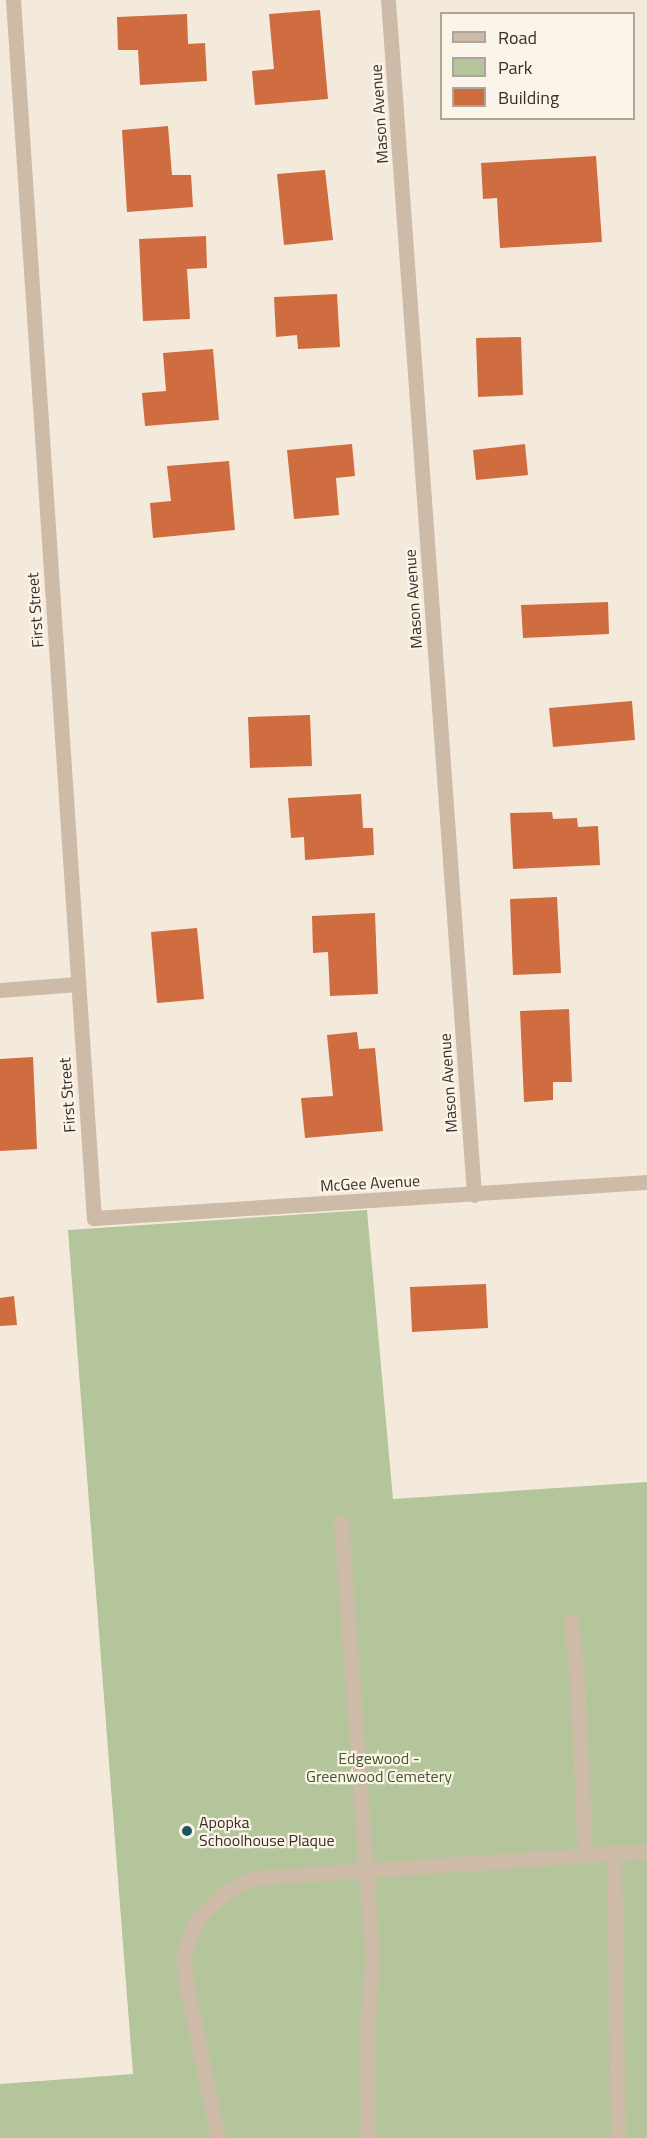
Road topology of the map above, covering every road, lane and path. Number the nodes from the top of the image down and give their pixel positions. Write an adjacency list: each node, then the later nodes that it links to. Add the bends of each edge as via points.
1 (13, 0): 3 (street, First Street)
2 (388, 0): 6 (street, Mason Avenue)
3 (77, 984): 4 (street); 7 (street, First Street)
4 (0, 990)
5 (647, 1182): 6 (street, McGee Avenue)
6 (474, 1195): 7 (street, McGee Avenue)
7 (94, 1218)
8 (341, 1522): 13 (street)
9 (571, 1622): 12 (street)
10 (647, 1851): 11 (street)
11 (614, 1853): 12 (street); 16 (street)
12 (585, 1855): 13 (street)
13 (365, 1870): 14 (street, via 252,1878 226,1892 196,1920 184,1954 186,1984); 15 (street, via 372,1959 367,2031)
14 (218, 2138)
15 (368, 2138)
16 (618, 2138)

